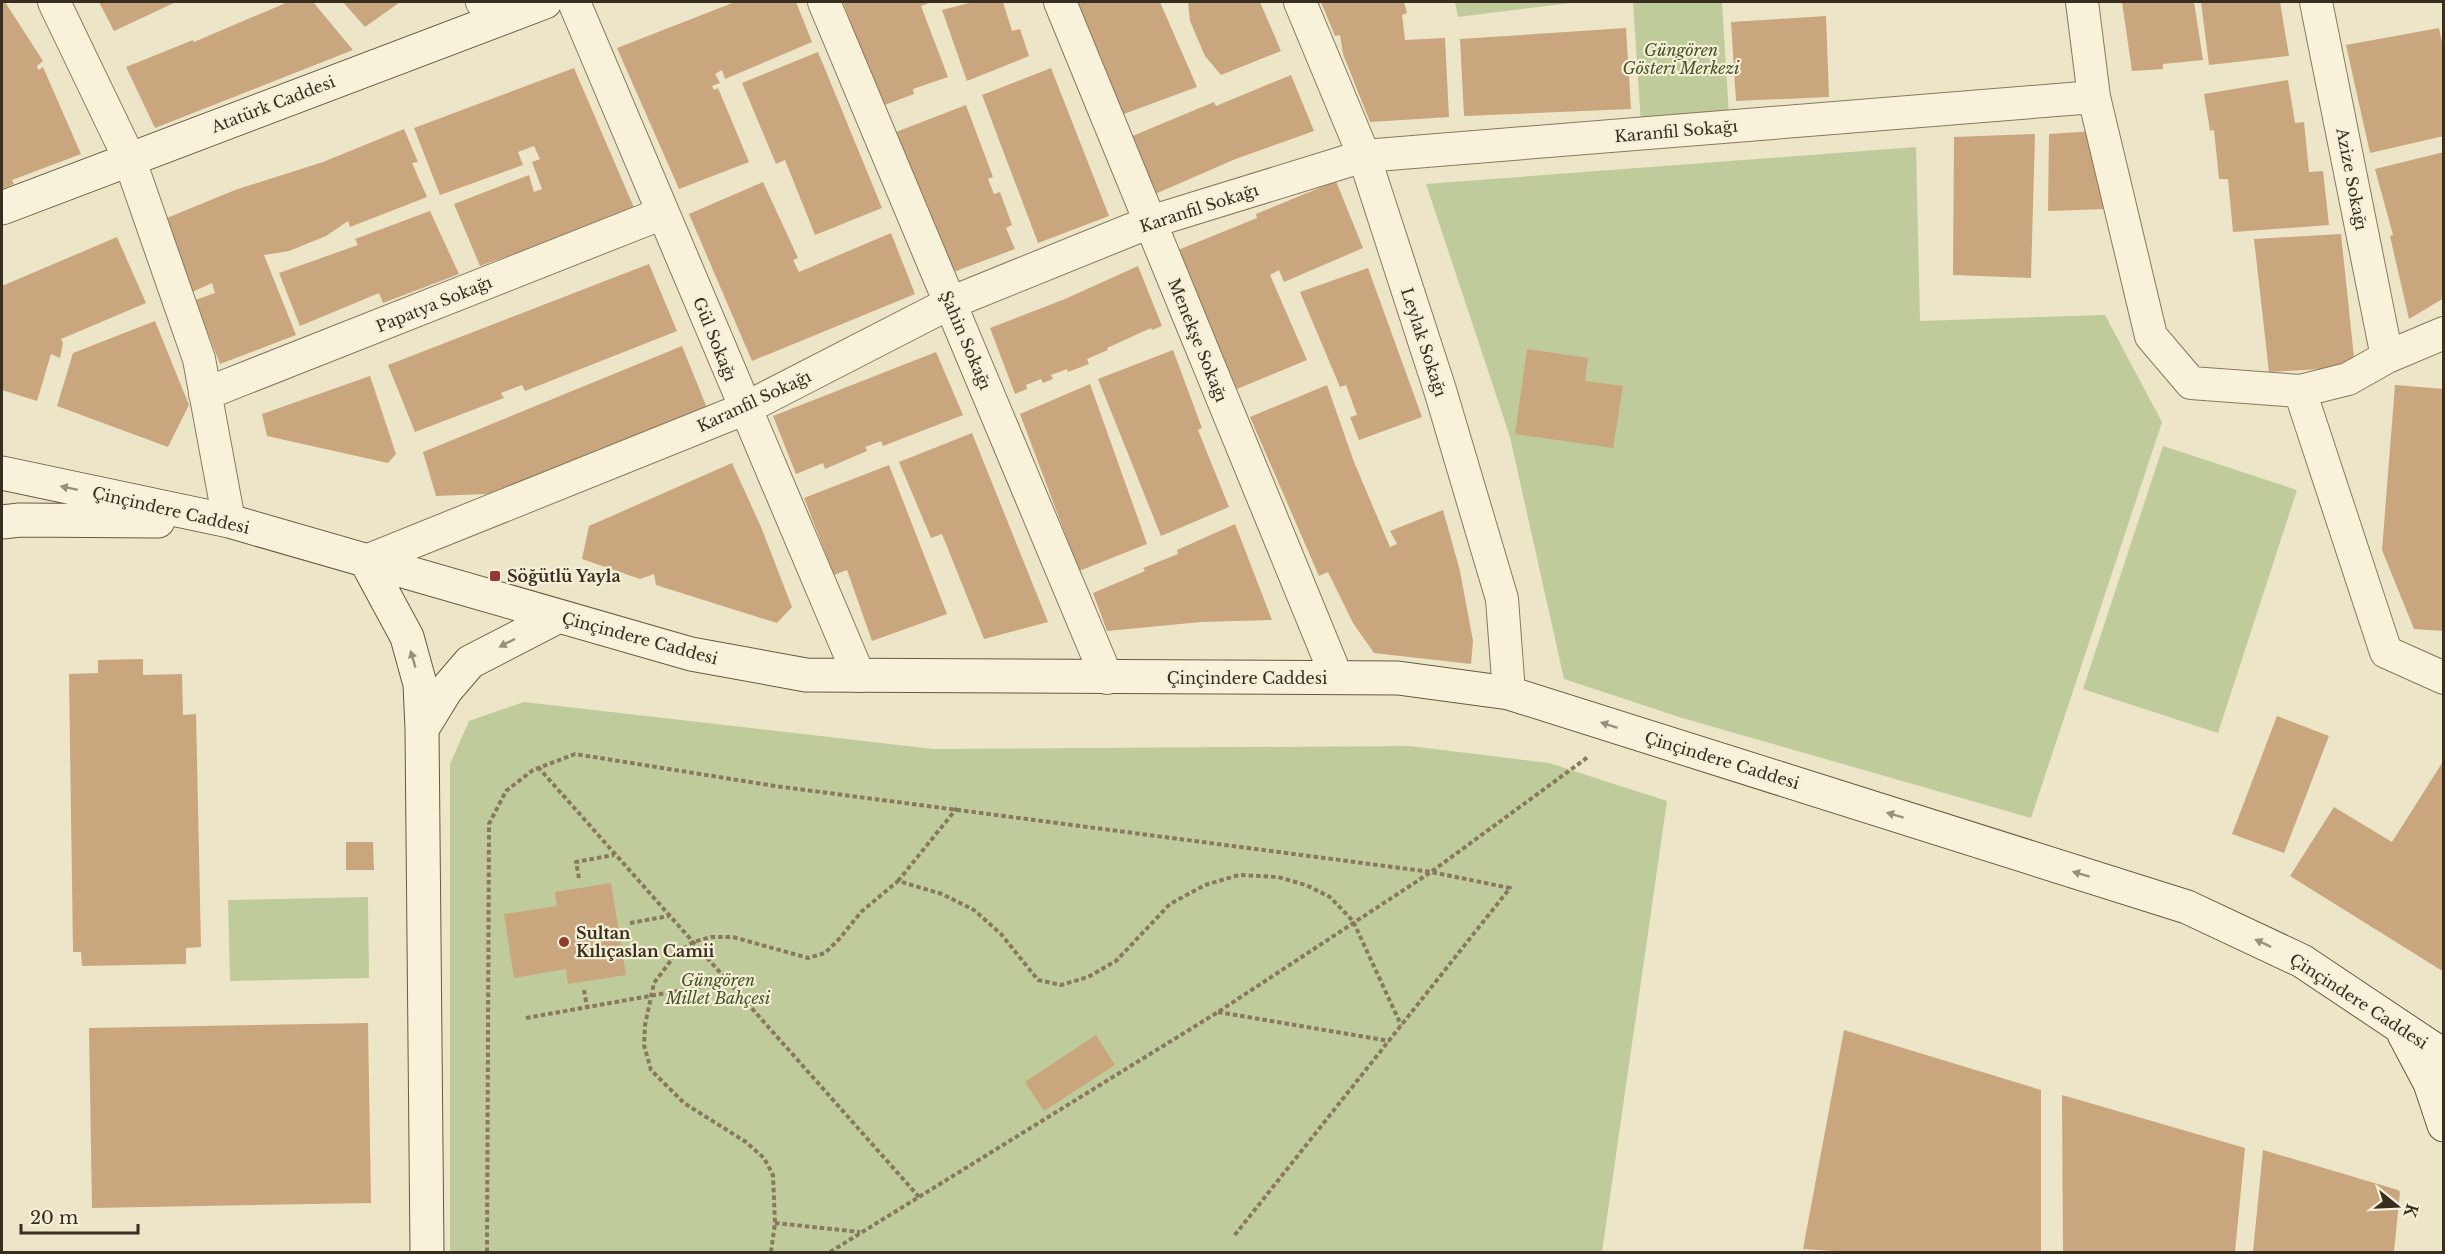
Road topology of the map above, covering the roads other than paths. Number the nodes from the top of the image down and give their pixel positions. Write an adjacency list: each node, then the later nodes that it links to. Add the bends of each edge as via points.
1 (54, 2): 12 (street)
2 (545, 2): 9 (main road, Atatürk Caddesi)
3 (574, 2): 14 (street, Gül Sokağı)
4 (824, 2): 16 (street, Şahin Sokağı)
5 (1060, 2): 15 (street, Menekşe Sokağı)
6 (1300, 2): 11 (street, Leylak Sokağı)
7 (2082, 2): 10 (street)
8 (2316, 2): 18 (street, Azize Sokağı)
9 (489, 11): 12 (main road, Atatürk Caddesi)
10 (2094, 97): 11 (street, Karanfil Sokağı); 19 (street, via 2151,336 2191,383)
11 (1364, 156): 15 (street, Karanfil Sokağı); 31 (street, Leylak Sokağı, via 1502,599)
12 (129, 159): 13 (main road, Atatürk Caddesi); 20 (street, via 199,359)
13 (2, 208)
14 (663, 213): 20 (street, Papatya Sokağı); 21 (street, Gül Sokağı)
15 (1150, 222): 16 (street, Karanfil Sokağı); 29 (street, Menekşe Sokağı)
16 (950, 303): 21 (street, Karanfil Sokağı); 28 (street, Şahin Sokağı)
17 (2444, 333): 18 (street)
18 (2387, 357): 19 (street, via 2348,379)
19 (2300, 391): 30 (street, via 2386,652)
20 (205, 394): 23 (street)
21 (744, 409): 25 (street, Karanfil Sokağı); 27 (street, Gül Sokağı)
22 (2, 473): 23 (main road, Çinçindere Caddesi, one-way to 22)
23 (229, 521): 24 (main road); 25 (main road, Çinçindere Caddesi)
24 (2, 522)
25 (366, 561): 26 (main road, Çinçindere Caddesi); 32 (main road, one-way to 25, via 420,684 407,637)
26 (559, 616): 27 (main road, Çinçindere Caddesi, via 691,654 806,675); 32 (main road, one-way to 32, via 470,662 446,690)
27 (859, 676): 28 (main road, Çinçindere Caddesi)
28 (1107, 678): 29 (main road, Çinçindere Caddesi)
29 (1337, 678): 31 (main road, Çinçindere Caddesi, via 1398,678)
30 (2444, 678)
31 (1509, 693): 33 (main road, Çinçindere Caddesi, one-way to 31, via 2302,961 2187,907)
32 (422, 729): 36 (main road)
33 (2401, 1029): 34 (main road, Çinçindere Caddesi); 35 (main road, via 2430,1083)
34 (2444, 1056)
35 (2444, 1125)
36 (427, 1252)

